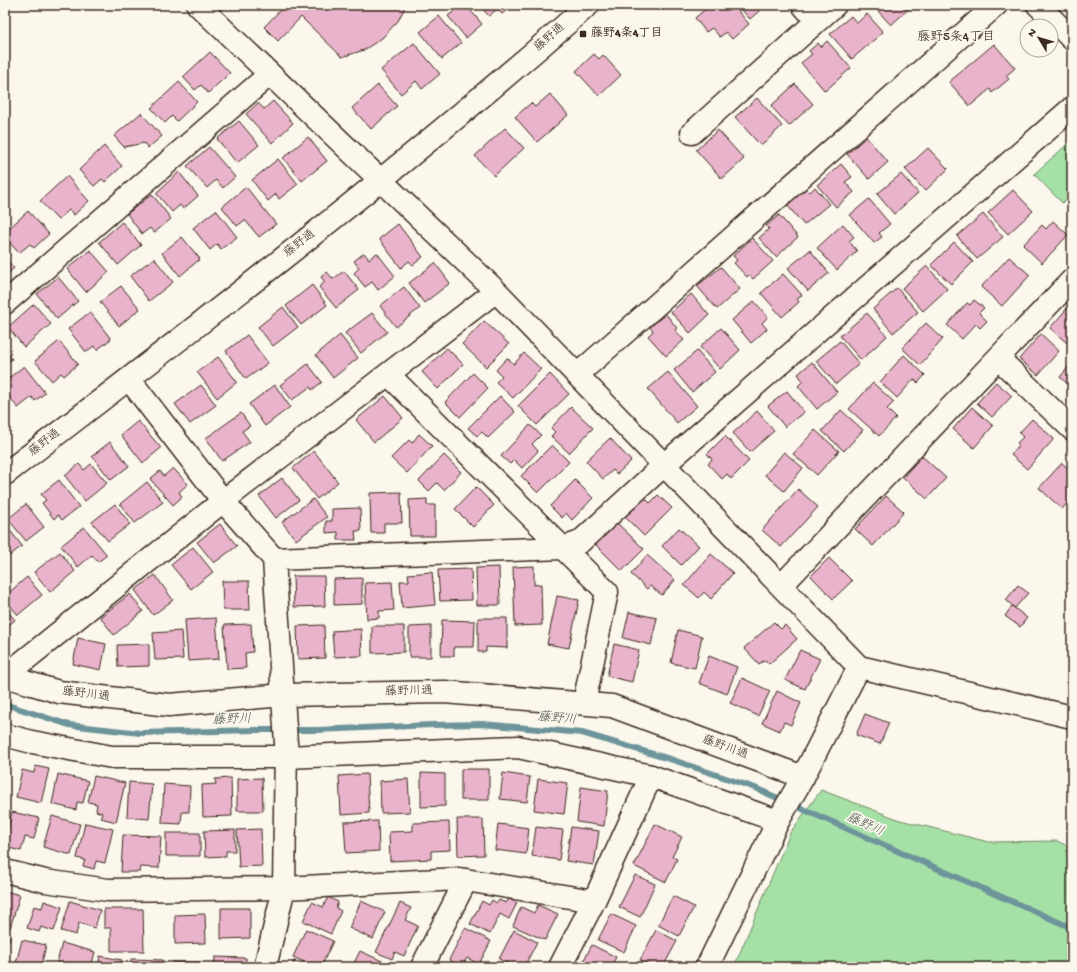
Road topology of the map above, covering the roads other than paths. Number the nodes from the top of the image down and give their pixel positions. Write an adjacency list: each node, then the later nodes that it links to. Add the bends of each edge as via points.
1 (198, 5): 8 (street)
2 (588, 5): 11 (street, 藤野通)
3 (835, 5): 6 (street)
4 (996, 5): 17 (street)
5 (1038, 5): 7 (street)
6 (810, 13): 10 (street)
7 (1072, 39)
8 (270, 74): 11 (street); 14 (street)
9 (1072, 108): 20 (street)
10 (692, 133)
11 (380, 181): 13 (street); 18 (street, 藤野通)
12 (1072, 280): 15 (street)
13 (496, 291): 16 (street); 17 (street)
14 (5, 303)
15 (998, 358): 19 (street); 25 (street)
16 (388, 374): 22 (street); 23 (street)
17 (577, 375): 20 (street)
18 (129, 379): 21 (street, 藤野通); 22 (street)
19 (1072, 429)
20 (664, 465): 23 (street, via 580,542); 25 (street)
21 (5, 474)
22 (223, 501): 24 (street); 27 (street)
23 (563, 548): 24 (street); 29 (street, via 607,592)
24 (274, 559): 28 (street)
25 (781, 586): 26 (street)
26 (858, 667): 30 (street); 34 (street)
27 (5, 676): 28 (street, 藤野川通, via 59,692 169,705)
28 (284, 701): 29 (street, 藤野川通, via 444,692); 32 (street)
29 (584, 703): 34 (street, 藤野川通, via 612,706)
30 (1072, 717)
31 (5, 735): 32 (street, via 112,757)
32 (286, 750): 33 (street, via 518,747); 38 (street)
33 (651, 776): 35 (street); 39 (street)
34 (803, 777): 35 (street)
35 (778, 821): 43 (street)
36 (5, 871): 38 (street, via 45,881 108,890)
37 (466, 880): 38 (street); 39 (street); 41 (street)
38 (284, 888): 40 (street)
39 (594, 901): 42 (street)
40 (265, 967)
41 (422, 967)
42 (560, 967)
43 (707, 967)

